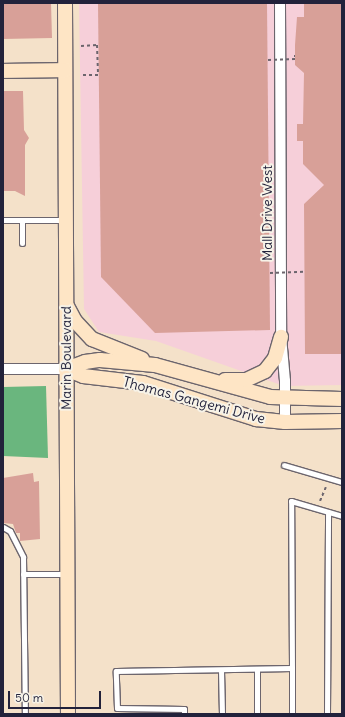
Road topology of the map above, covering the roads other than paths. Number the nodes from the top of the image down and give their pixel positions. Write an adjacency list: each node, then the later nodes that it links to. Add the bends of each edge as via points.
1 (65, 3): 3 (street, Marin Boulevard)
2 (280, 3): 10 (street, Mall Drive West)
3 (65, 70): 4 (street); 7 (street, Marin Boulevard)
4 (3, 71)
5 (3, 220): 6 (lane)
6 (22, 220): 7 (lane); 8 (lane)
7 (66, 220): 9 (street, Marin Boulevard)
8 (22, 244)
9 (66, 304): 11 (street, via 75,321 92,339); 13 (street, Marin Boulevard)
10 (282, 337): 14 (street, via 273,362 258,375 246,380); 16 (street, Mall Drive West)
11 (155, 365): 13 (street, Thomas Gangemi Drive, via 100,360); 14 (street, Thomas Gangemi Drive)
12 (3, 369): 13 (street)
13 (66, 369): 18 (street, Thomas Gangemi Drive, via 83,376 143,383 235,414); 25 (street, Marin Boulevard)
14 (213, 379): 16 (street, Thomas Gangemi Drive, via 252,393)
15 (342, 399): 16 (street, Thomas Gangemi Drive)
16 (286, 400): 18 (street, Mall Drive West)
17 (342, 421): 18 (street, Thomas Gangemi Drive)
18 (285, 422)
19 (284, 465): 20 (lane)
20 (342, 482)
21 (328, 512): 22 (lane); 26 (lane, via 292,501); 35 (lane)
22 (342, 516)
23 (3, 527): 24 (lane, via 10,531 23,557)
24 (23, 574): 25 (lane); 29 (lane)
25 (67, 574): 30 (street, Marin Boulevard)
26 (292, 668): 27 (lane); 34 (lane)
27 (257, 669): 28 (lane); 33 (lane)
28 (221, 670): 31 (lane, via 116,672 117,708 184,709); 32 (lane)
29 (25, 714)
30 (68, 714)
31 (184, 714)
32 (222, 714)
33 (257, 714)
34 (292, 714)
35 (327, 714)

